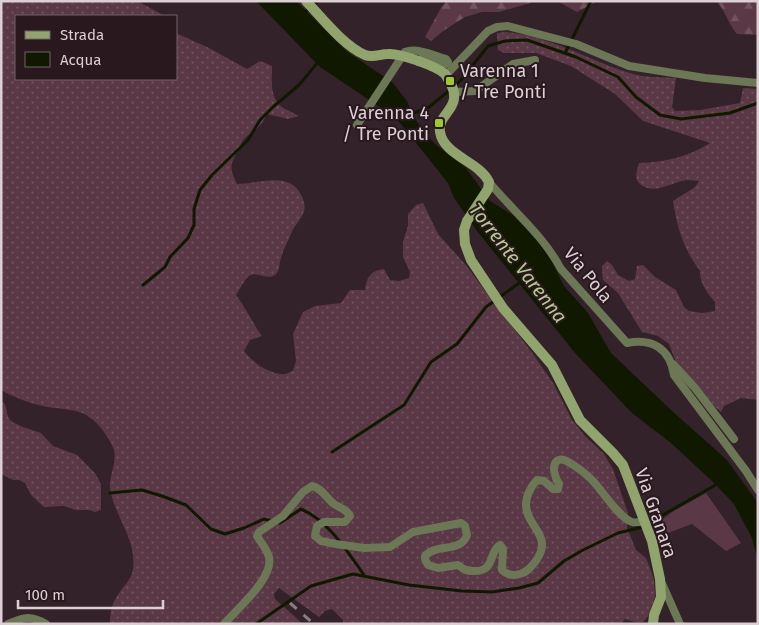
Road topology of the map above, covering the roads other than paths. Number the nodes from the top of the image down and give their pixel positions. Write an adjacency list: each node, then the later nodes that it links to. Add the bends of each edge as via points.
1 (306, 1): 3 (street, via 350,45 366,55 403,56)
2 (535, 60): 6 (street, via 513,64 475,91)
3 (418, 62): 4 (street); 7 (street, via 422,58 448,62 414,50 404,53)
4 (447, 76): 5 (street, via 488,31 508,26 576,44 629,66); 6 (street)
5 (758, 83)
6 (455, 92): 8 (street, via 454,101 442,122 442,138 455,153 485,174)
7 (357, 125)
8 (488, 186): 9 (street, Via Pola, via 533,230 560,269 627,343 639,340 655,344 667,353); 12 (street, Via Granara, via 466,221 465,244 471,260 503,308 552,365 580,420 622,465)
9 (672, 364): 10 (street, Via Pola); 11 (street, Via Pola, via 674,375)
10 (734, 439)
11 (758, 490)
12 (644, 521): 13 (street, Via Granara); 16 (street, via 633,523 623,517 591,479 569,462 560,460 553,468 558,489 553,490 544,481 537,480 526,503 542,547 541,554 528,571 514,575 505,573 500,545 490,564 481,571 464,570 458,565 438,568 428,565 425,556 432,550 463,543 468,535 465,526 413,532 390,547 364,548 321,541 315,536 317,526 324,522 345,522 350,516 319,488 312,486 283,516 259,532 257,536 269,558 268,571)
13 (660, 579): 17 (street, via 661,597); 18 (street, Via Granara)
14 (8, 624): 15 (street, via 21,618 35,618)
15 (46, 624)
16 (224, 624)
17 (653, 624)
18 (680, 624)

